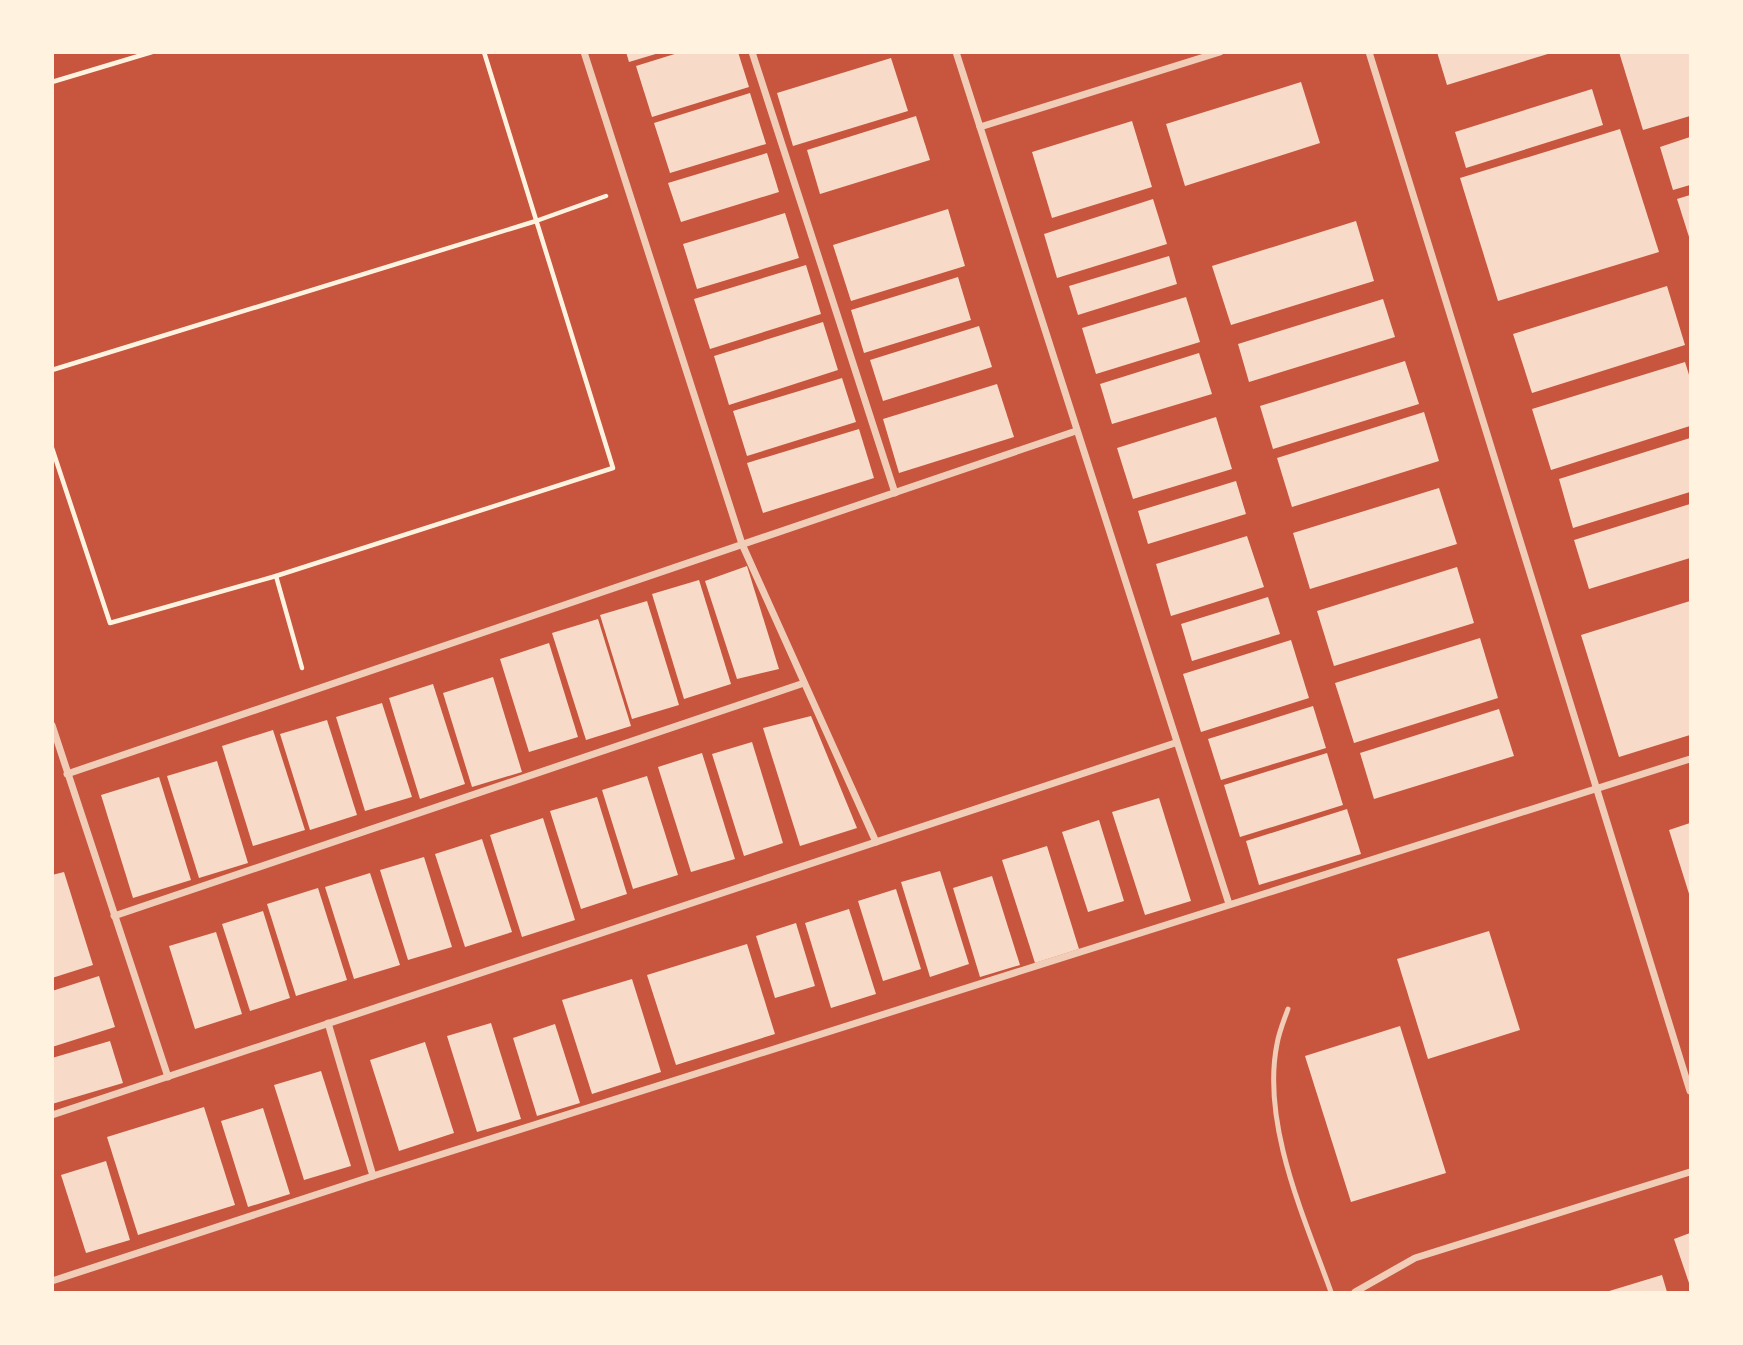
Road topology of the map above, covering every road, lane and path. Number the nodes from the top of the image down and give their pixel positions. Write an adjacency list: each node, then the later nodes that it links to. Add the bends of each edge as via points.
1 (152, 52): 8 (path)
2 (484, 52): 11 (path)
3 (584, 52): 10 (street)
4 (752, 52): 15 (street)
5 (956, 52): 9 (street)
6 (1220, 52): 9 (street)
7 (1369, 52): 24 (street)
8 (52, 82)
9 (980, 127): 13 (street)
10 (628, 188): 11 (path); 16 (street)
11 (536, 221): 12 (path); 17 (path, via 613,468)
12 (52, 370)
13 (1076, 432): 15 (street); 21 (street)
14 (52, 448): 17 (path, via 110,622)
15 (895, 493): 16 (street)
16 (742, 544): 18 (street); 19 (street)
17 (276, 576): 19 (path)
18 (804, 683): 25 (street); 27 (street)
19 (309, 692): 23 (street)
20 (52, 725): 23 (street)
21 (1175, 743): 25 (street); 26 (street)
22 (1690, 759): 24 (street)
23 (67, 774): 27 (street)
24 (1597, 789): 26 (street); 31 (street)
25 (876, 842): 29 (street)
26 (1229, 905): 34 (street)
27 (114, 916): 30 (street)
28 (1288, 1009): 36 (lane, via 1277,1045 1273,1090 1281,1145)
29 (328, 1023): 30 (street); 34 (street)
30 (168, 1077): 32 (street)
31 (1690, 1091)
32 (52, 1115)
33 (1690, 1172): 37 (street, via 1415,1258)
34 (373, 1176): 35 (street)
35 (52, 1281)
36 (1331, 1293)
37 (1355, 1293)

